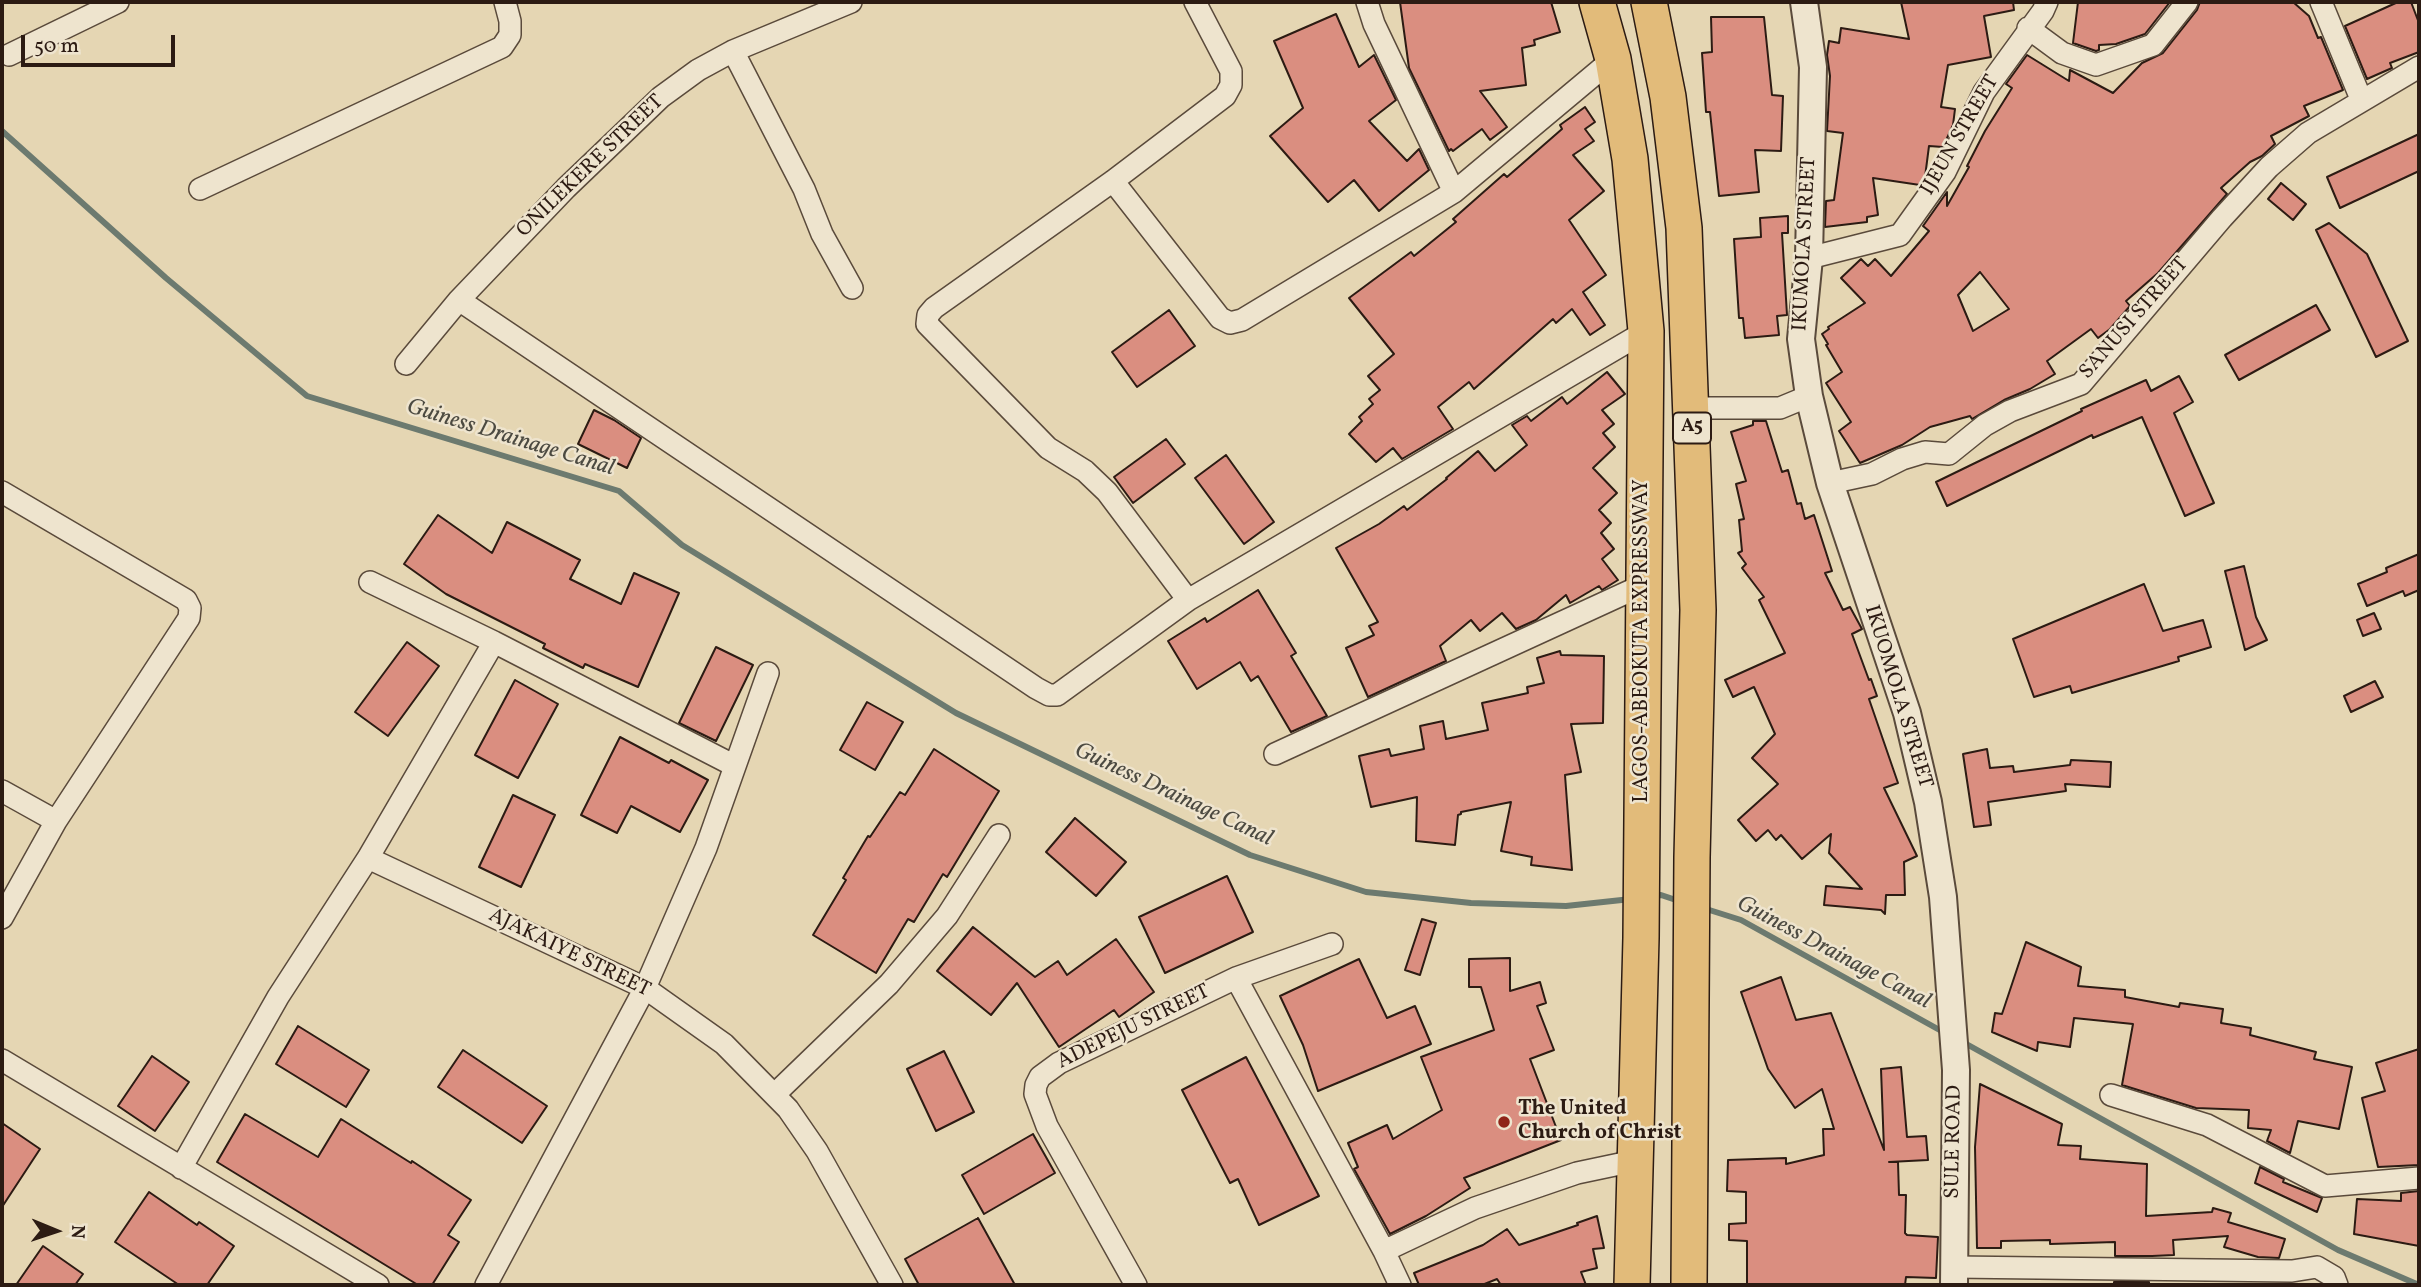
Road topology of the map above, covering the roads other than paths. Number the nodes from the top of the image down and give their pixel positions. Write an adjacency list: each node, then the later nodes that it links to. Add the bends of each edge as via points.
1 (118, 2): 14 (street)
2 (505, 2): 19 (street, via 510,35 502,47)
3 (852, 2): 13 (street, ONILEKERE STREET)
4 (1195, 2): 18 (street, via 1231,71 1231,85 1225,96)
5 (1367, 2): 20 (street)
6 (1597, 2): 15 (highway, LAGOS-ABEOKUTA EXPRESSWAY / A5)
7 (1649, 2): 27 (highway, A5, via 1668,97 1684,228)
8 (1804, 2): 21 (street, IKUMOLA STREET, via 1813,67)
9 (2047, 2): 12 (street, IJEUN STREET)
10 (2187, 2): 12 (street, via 2153,45 2096,65 2062,53)
11 (2321, 2): 17 (street)
12 (2028, 28): 21 (street, IJEUN STREET, via 1984,92 1945,172 1900,235)
13 (733, 51): 22 (street); 23 (street, ONILEKERE STREET, via 661,97 575,178)
14 (9, 55)
15 (1613, 60): 20 (street); 24 (highway, LAGOS-ABEOKUTA EXPRESSWAY / A5, via 1630,159)
16 (2419, 67): 17 (street, SANUSI STREET)
17 (2361, 99): 28 (street, SANUSI STREET, via 2308,133 2269,167 2081,384 2010,411 1949,454 1925,452 1872,474)
18 (1112, 181): 20 (street, via 1220,318 1230,323); 32 (street, via 934,308 927,324 1048,447 1107,492)
19 (200, 189)
20 (1454, 192)
21 (1809, 258): 26 (street, IKUMOLA STREET, via 1801,339)
22 (852, 288)
23 (459, 300): 25 (street, ONILEKERE STREET); 32 (street, via 1049,695 1069,688)
24 (1646, 331): 31 (highway, LAGOS-ABEOKUTA EXPRESSWAY / A5); 32 (street)
25 (407, 363)
26 (1809, 396): 27 (street, via 1780,408); 28 (street, IKUMOLA STREET)
27 (1691, 408): 60 (highway, A5, via 1698,610)
28 (1830, 483): 45 (street, IKUOMOLA STREET, via 1907,713 1925,789 1943,897)
29 (2, 492): 38 (street, via 186,600 190,608 189,618)
30 (370, 582): 33 (street)
31 (1643, 585): 35 (street); 49 (highway, LAGOS-ABEOKUTA EXPRESSWAY / A5, via 1641,938)
32 (1188, 600)
33 (494, 642): 36 (street); 40 (street)
34 (768, 673): 36 (street)
35 (1275, 754)
36 (735, 766): 44 (street, via 706,848)
37 (2, 791): 38 (street)
38 (56, 821): 41 (street)
39 (999, 835): 47 (street, via 947,916 890,984)
40 (368, 858): 44 (street, AJAKAIYE STREET); 50 (street, via 278,997)
41 (2, 918)
42 (1332, 944): 43 (street, ADEPEJU STREET)
43 (1236, 978): 52 (street); 57 (street, ADEPEJU STREET, via 1059,1063 1036,1084 1035,1094 1047,1126)
44 (645, 988): 47 (street, AJAKAIYE STREET, via 724,1044); 55 (street)
45 (1950, 999): 53 (street, SULE ROAD, via 1956,1070)
46 (2, 1060): 50 (street)
47 (775, 1094): 56 (street, AJAKAIYE STREET, via 817,1152)
48 (2112, 1095): 51 (street, via 2207,1125 2325,1186)
49 (1634, 1161): 52 (street, via 1577,1172 1475,1208); 59 (highway, LAGOS-ABEOKUTA EXPRESSWAY / A5)
50 (181, 1168): 54 (street)
51 (2419, 1178)
52 (1384, 1251): 58 (street)
53 (1954, 1276): 61 (street, via 2317,1267 2334,1277)
54 (378, 1285)
55 (486, 1285)
56 (892, 1285)
57 (1136, 1285)
58 (1400, 1285)
59 (1632, 1285)
60 (1689, 1285)
61 (2337, 1285)

